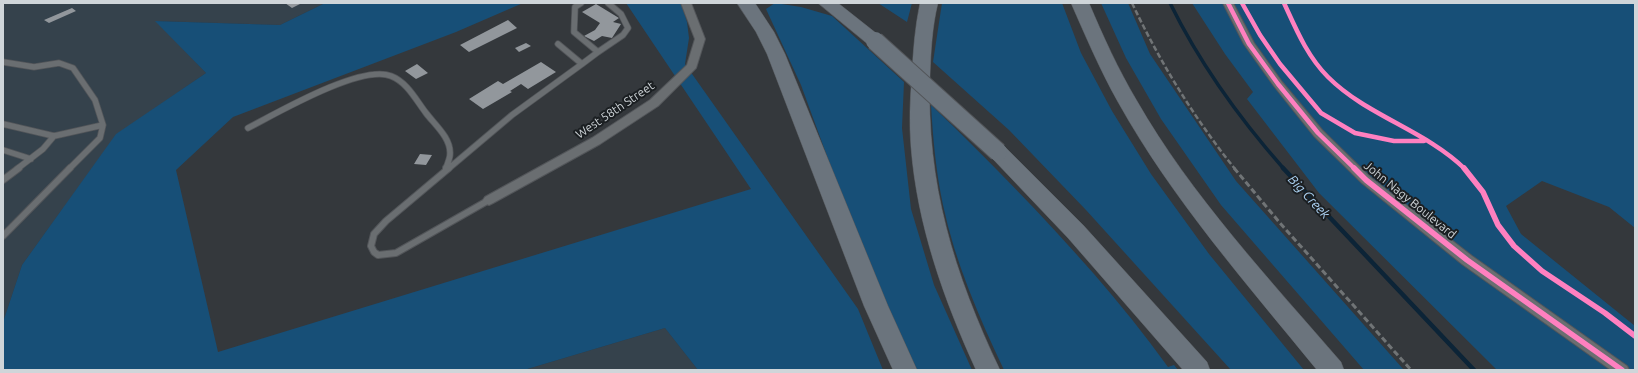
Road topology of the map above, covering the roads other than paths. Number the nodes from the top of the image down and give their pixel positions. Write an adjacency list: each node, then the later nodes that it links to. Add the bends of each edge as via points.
1 (581, 3): 10 (lane, via 575,7 574,32)
2 (608, 3): 10 (lane, via 626,19 628,28 623,35)
3 (686, 3): 21 (street, West 58th Street, via 700,40 692,66 648,107 596,141)
4 (746, 3): 23 (highway, via 776,54 876,306)
5 (827, 3): 25 (highway, bridge, via 875,41 998,152 1076,232)
6 (929, 3): 24 (highway, via 919,96 924,171 942,252 957,297)
7 (1080, 3): 26 (highway, via 1117,82 1169,165 1252,274)
8 (1228, 3): 27 (street, John Nagy Boulevard, via 1249,44 1278,84 1318,133 1366,180 1467,260)
9 (558, 44): 12 (lane)
10 (598, 52): 12 (lane)
11 (3, 62): 14 (lane, via 34,67 59,63 73,68 95,100)
12 (582, 64): 19 (lane, via 512,115)
13 (3, 124): 16 (lane)
14 (103, 125): 16 (lane); 22 (lane, via 100,138)
15 (248, 128): 19 (lane, via 338,84 369,74 386,74 407,88 447,141 450,155)
16 (54, 136): 18 (lane)
17 (3, 150): 18 (lane)
18 (31, 159): 20 (lane)
19 (446, 170): 21 (lane, via 374,234 371,246 374,252 378,255 396,253)
20 (3, 180)
21 (489, 200)
22 (3, 236)
23 (905, 370)
24 (988, 370)
25 (1198, 370)
26 (1332, 370)
27 (1622, 370)

